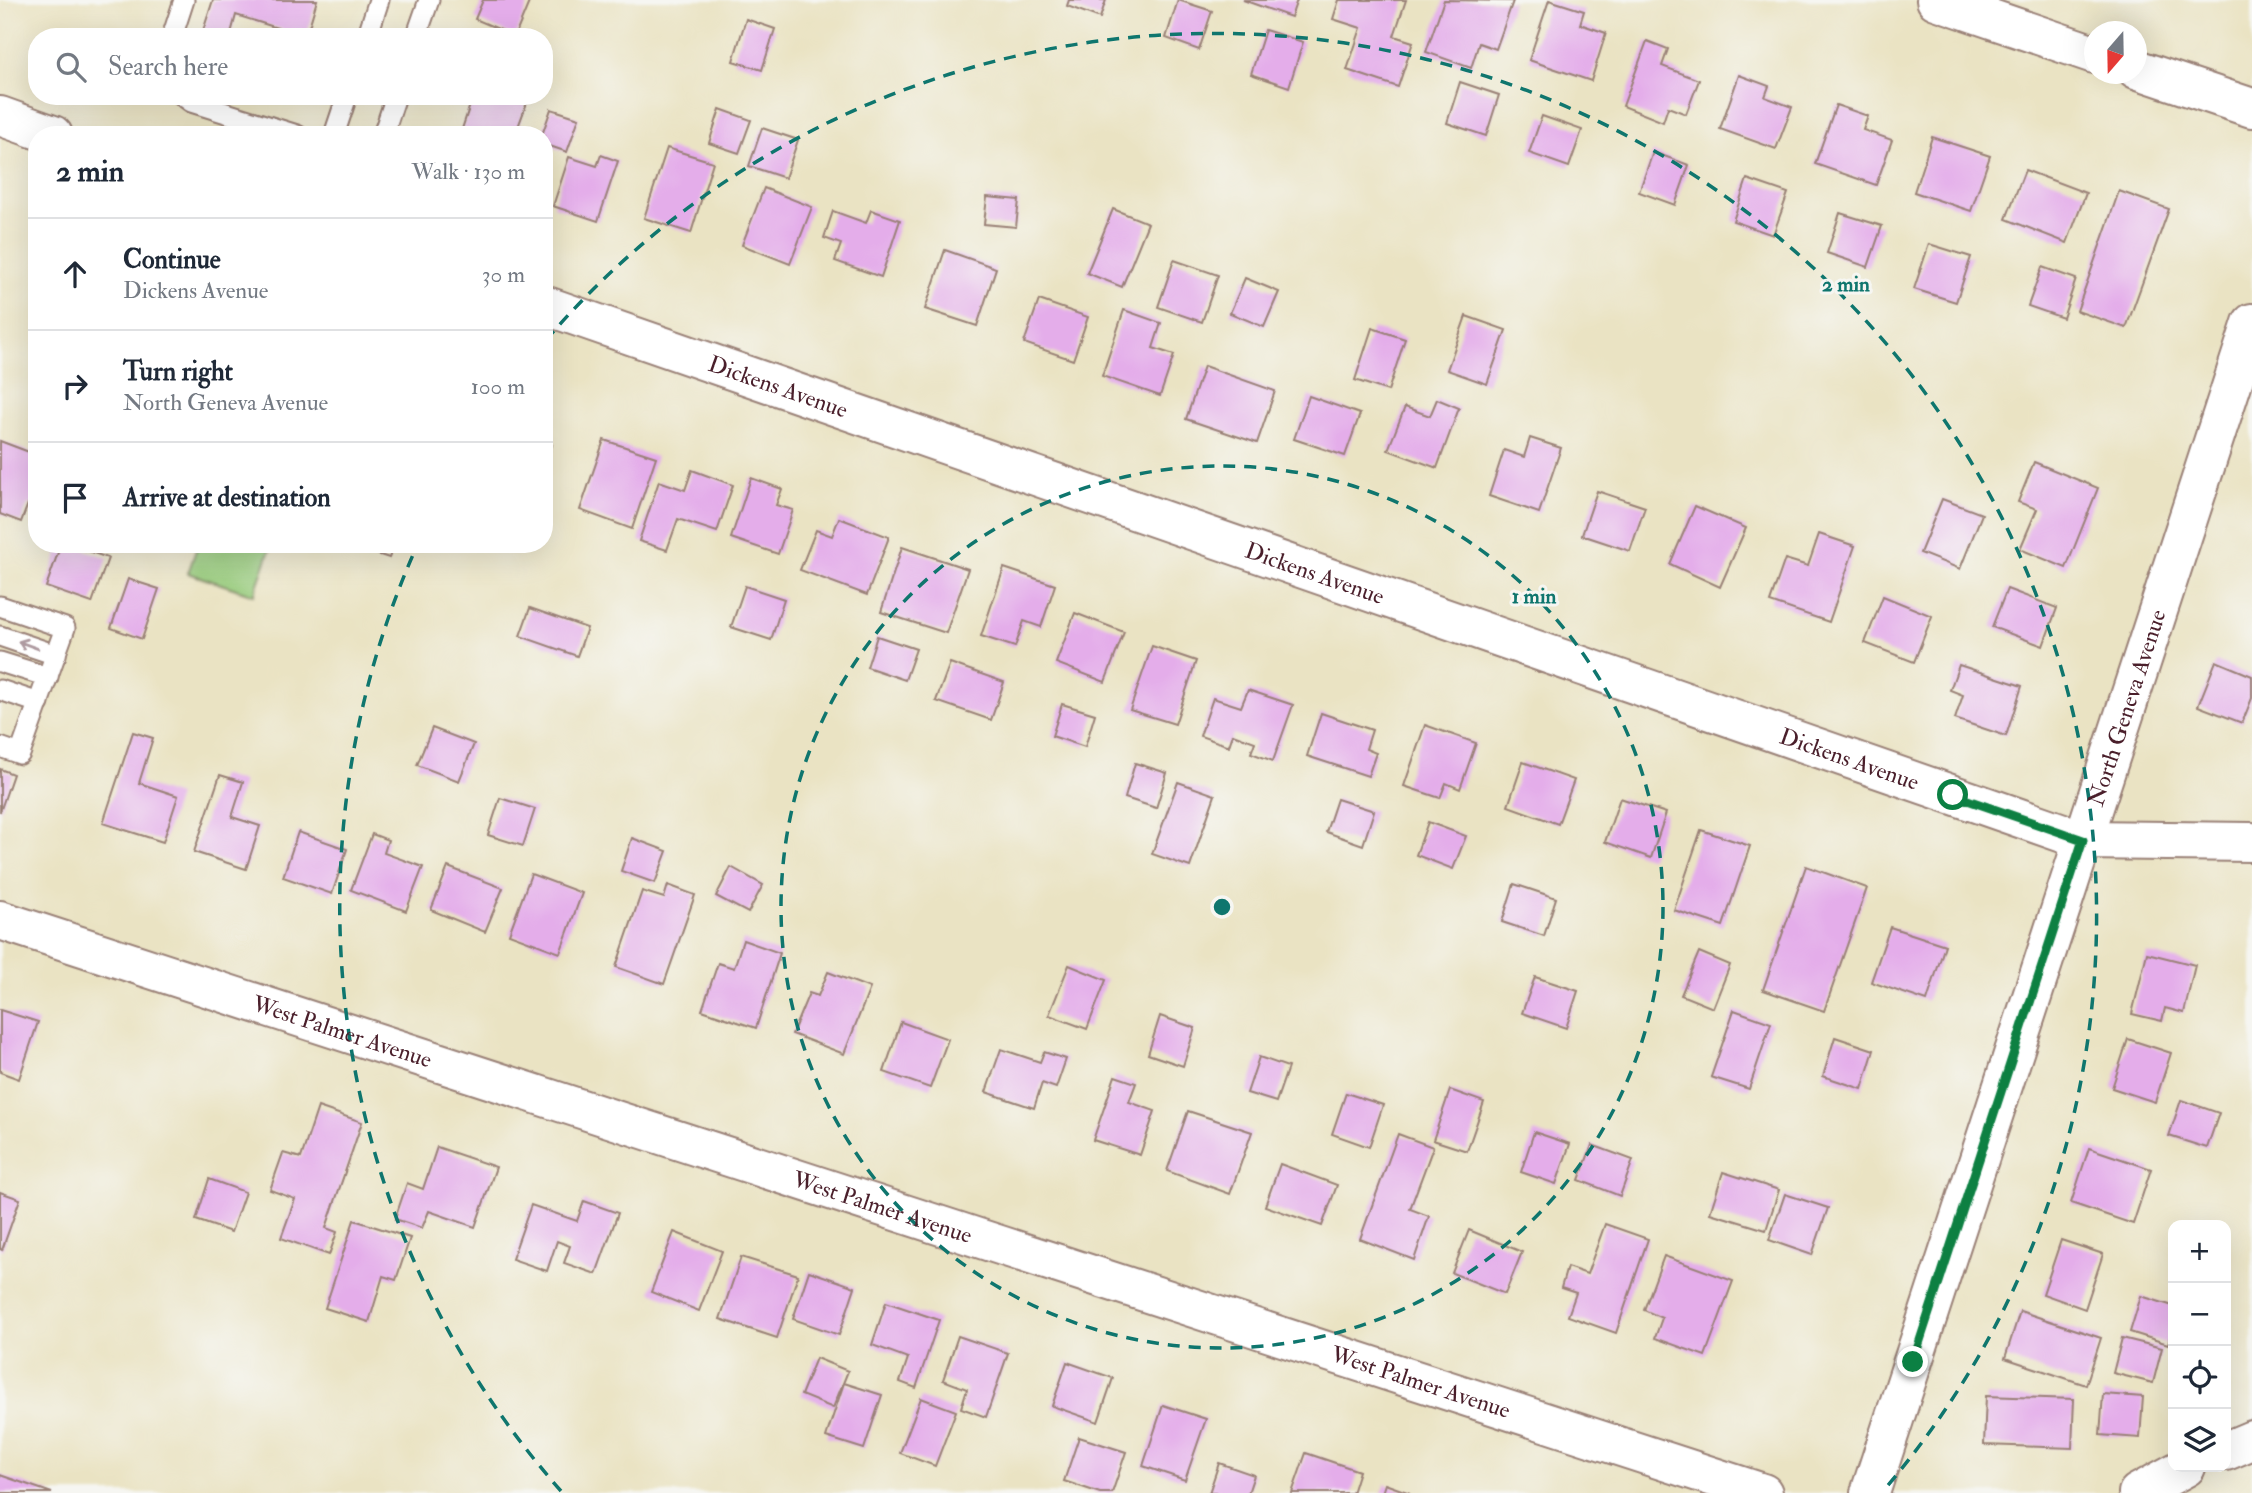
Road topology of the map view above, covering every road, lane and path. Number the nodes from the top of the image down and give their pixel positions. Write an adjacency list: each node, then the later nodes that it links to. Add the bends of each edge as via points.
1 (184, 0): 5 (lane)
2 (379, 0): 6 (lane)
3 (429, 0): 7 (lane)
4 (1936, 0): 8 (street)
5 (175, 28)
6 (370, 28)
7 (419, 28)
8 (2084, 50)
9 (2147, 72): 13 (street)
10 (201, 105): 16 (lane)
11 (344, 105): 17 (lane)
12 (393, 105): 18 (lane)
13 (2252, 108)
14 (0, 116): 15 (street)
15 (28, 126)
16 (268, 126)
17 (337, 126)
18 (386, 126)
19 (553, 308): 29 (street, Dickens Avenue)
20 (2252, 323): 29 (street, North Geneva Avenue)
21 (0, 606): 23 (lane, via 65,628)
22 (0, 636): 23 (lane, one-way to 22)
23 (56, 655): 25 (lane)
24 (0, 662): 25 (lane)
25 (48, 677): 27 (lane)
26 (0, 690): 27 (lane)
27 (39, 703): 28 (lane, via 20,754)
28 (0, 747)
29 (2083, 840): 30 (street, Dickens Avenue); 36 (street, North Geneva Avenue)
30 (2252, 842)
31 (0, 920): 35 (street, West Palmer Avenue)
32 (2252, 1440): 33 (street)
33 (2231, 1449)
34 (2177, 1472): 37 (street)
35 (1763, 1493)
36 (1870, 1493)
37 (2138, 1493)

